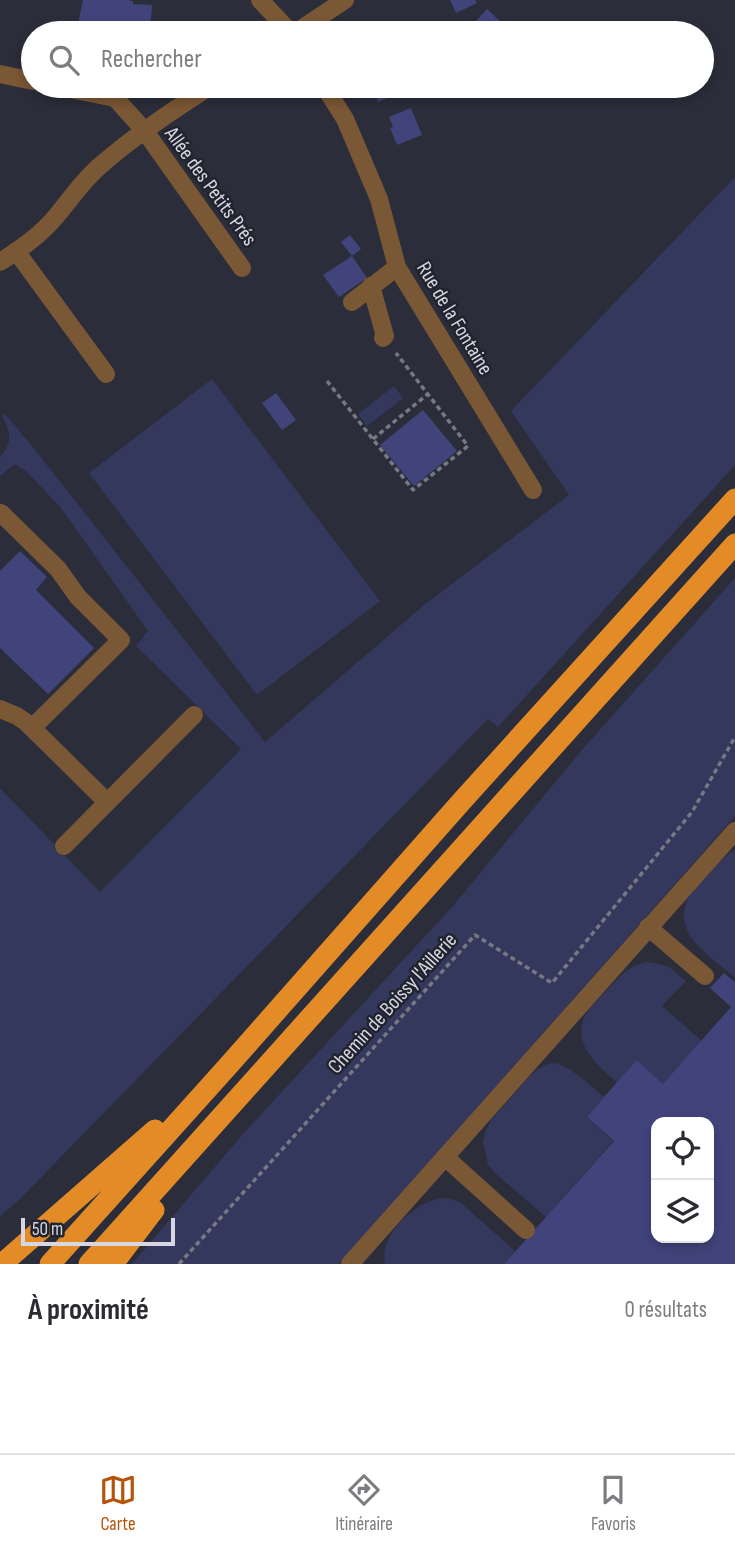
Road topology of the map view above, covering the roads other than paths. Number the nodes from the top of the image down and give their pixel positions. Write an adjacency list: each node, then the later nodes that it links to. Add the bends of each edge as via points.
1 (260, 0): 3 (street)
2 (345, 0): 4 (street)
3 (281, 21)
4 (312, 21)
5 (0, 75): 6 (street)
6 (21, 79)
7 (115, 98): 10 (street, Allée des Petits Prés)
8 (192, 98): 10 (street)
9 (332, 98): 13 (street, Rue de la Fontaine, via 379,199)
10 (144, 130): 11 (street, via 100,165 58,215); 14 (street, Allée des Petits Prés)
11 (16, 251): 12 (street); 18 (street)
12 (0, 262)
13 (397, 267): 15 (street); 19 (street, Rue de la Fontaine)
14 (242, 268)
15 (371, 286): 16 (street); 17 (street)
16 (352, 302)
17 (383, 338)
18 (106, 374)
19 (533, 490)
20 (735, 499): 31 (highway)
21 (0, 514): 25 (street, via 58,569 78,597 121,640)
22 (735, 544): 32 (highway)
23 (0, 709): 25 (street)
24 (194, 715): 26 (street)
25 (32, 728): 26 (street)
26 (107, 802): 28 (street)
27 (735, 831): 29 (street)
28 (64, 846)
29 (648, 927): 30 (street); 33 (street)
30 (705, 976)
31 (228, 1066): 36 (highway); 37 (highway)
32 (257, 1076): 38 (highway); 39 (highway)
33 (445, 1157): 34 (street); 35 (street)
34 (526, 1230)
35 (354, 1262)
36 (2, 1264)
37 (50, 1264)
38 (89, 1264)
39 (113, 1264)

